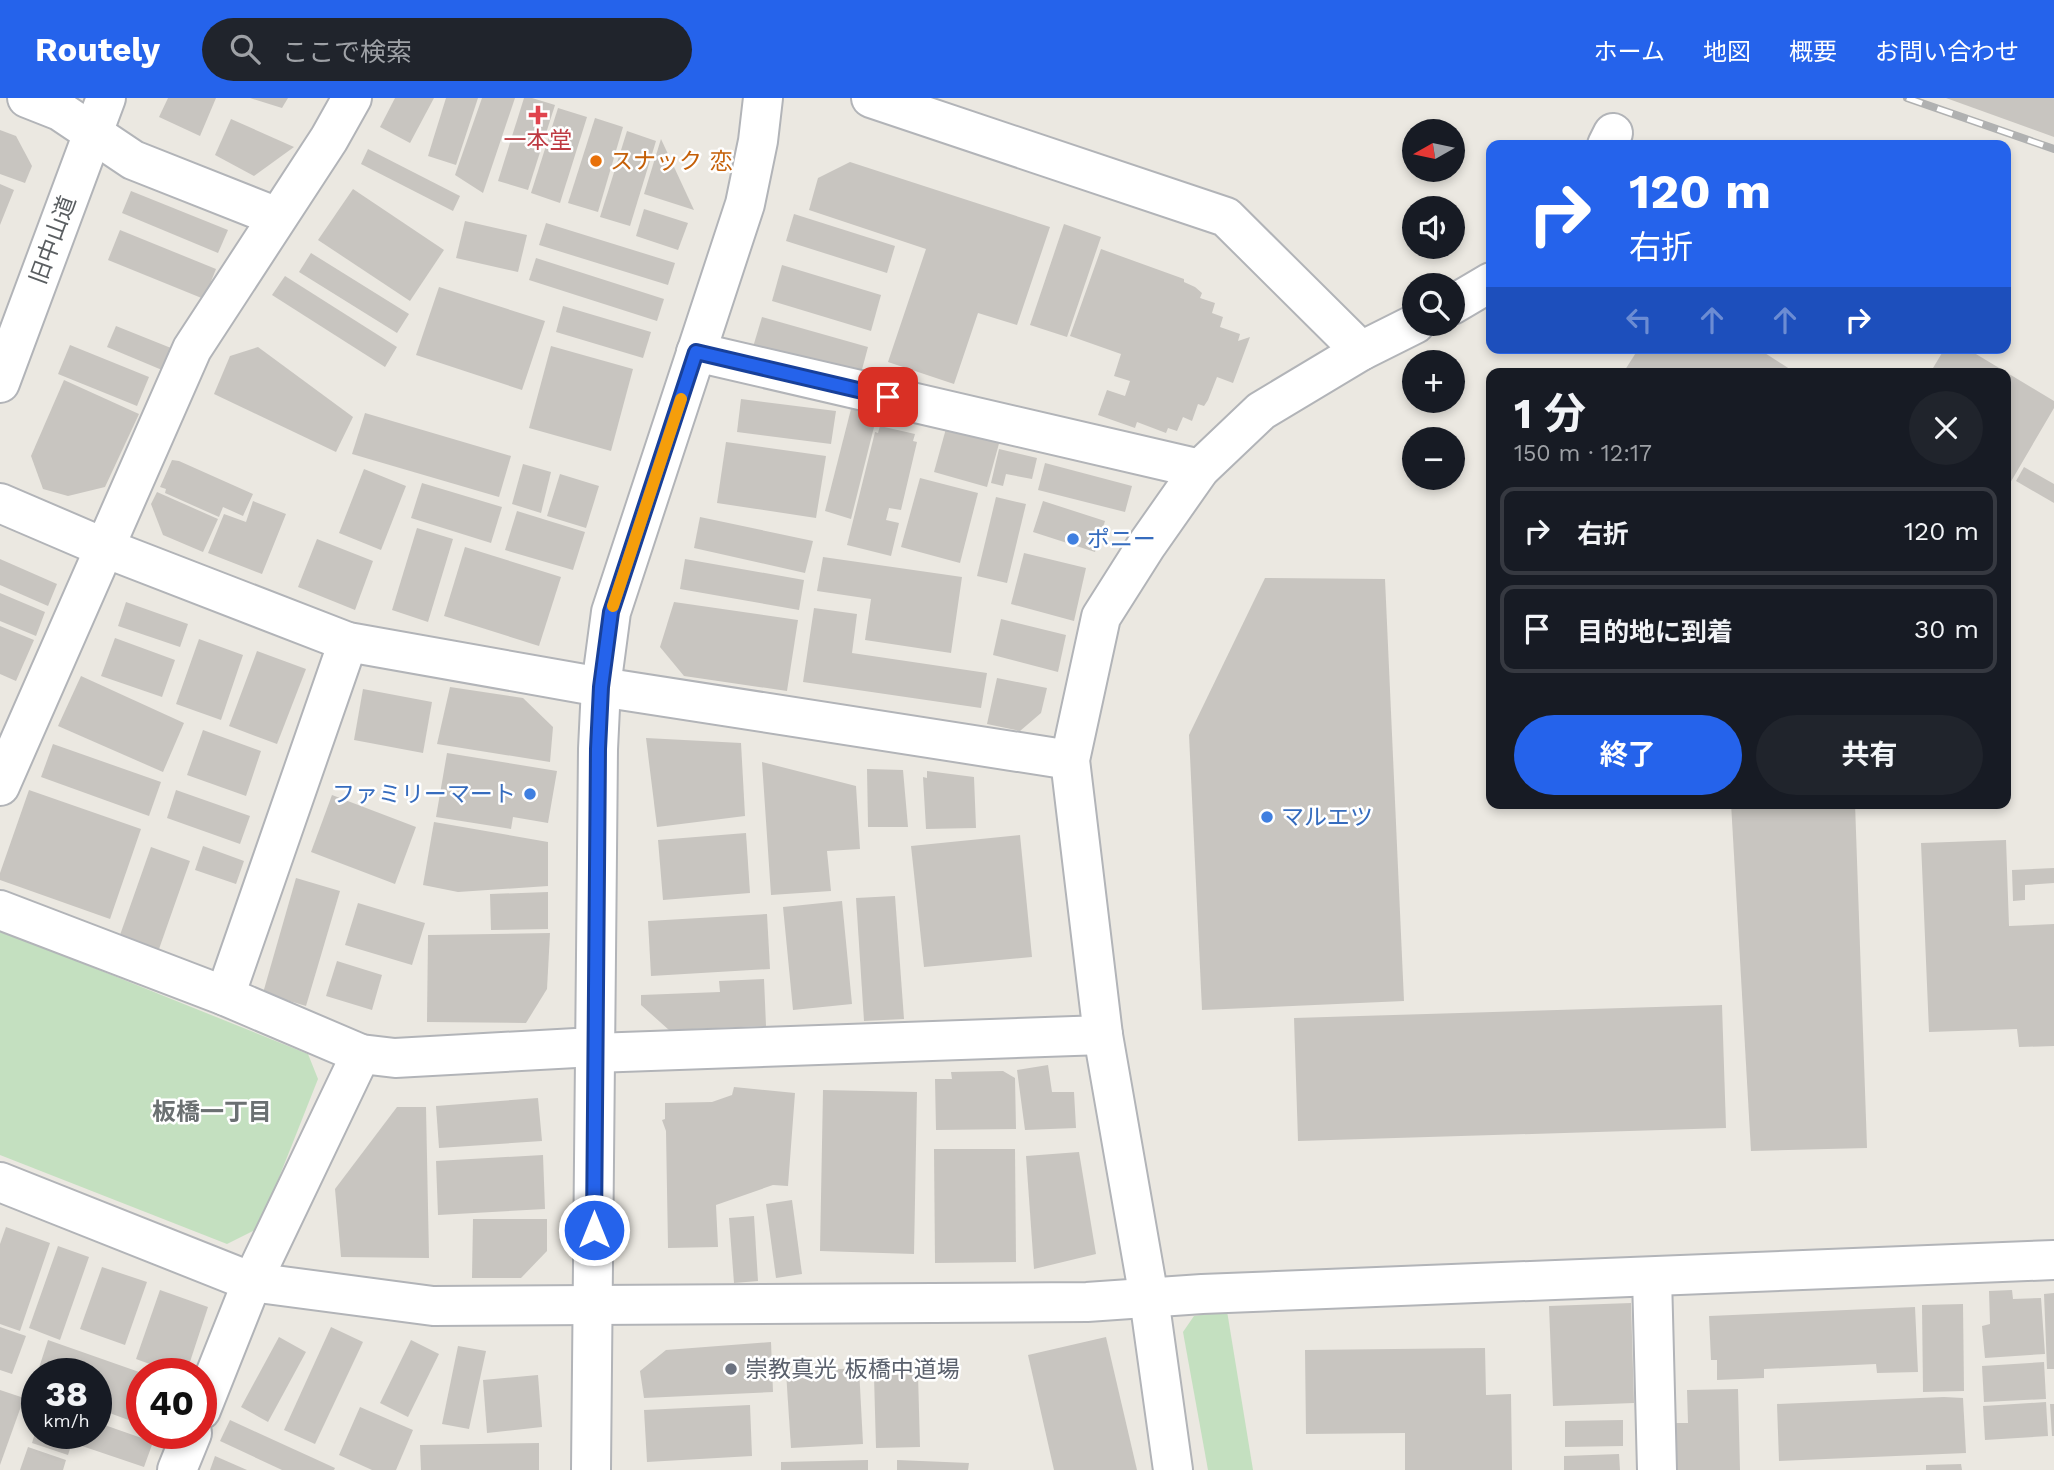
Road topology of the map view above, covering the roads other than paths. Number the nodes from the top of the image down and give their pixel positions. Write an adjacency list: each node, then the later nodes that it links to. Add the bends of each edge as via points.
1 (27, 98): 6 (street, via 60,111)
2 (106, 98): 6 (street, 旧中山道)
3 (352, 98): 7 (street)
4 (763, 98): 12 (street, via 745,204)
5 (871, 98): 11 (street, via 1226,217)
6 (93, 135): 7 (street, via 132,160); 13 (street, 旧中山道)
7 (277, 217): 16 (street, via 192,349)
8 (1486, 285): 9 (street)
9 (1465, 297)
10 (1402, 330): 11 (street)
11 (1361, 351): 14 (street, via 1261,411)
12 (696, 352): 14 (street); 18 (street, via 611,612)
13 (0, 383)
14 (1200, 470): 19 (street, via 1101,617)
15 (0, 503): 16 (street)
16 (105, 548): 17 (street); 20 (street)
17 (348, 642): 18 (street); 22 (street)
18 (601, 687): 19 (street); 24 (street)
19 (1070, 760): 23 (street)
20 (0, 786)
21 (0, 910): 22 (street)
22 (225, 996): 25 (street)
23 (1103, 1035): 24 (street); 30 (street)
24 (594, 1050): 25 (street, via 395,1058); 31 (street)
25 (361, 1055): 29 (street)
26 (0, 1182): 29 (street)
27 (2054, 1260): 28 (street)
28 (1652, 1277): 30 (street); 37 (street)
29 (252, 1282): 31 (street, via 433,1306); 32 (street)
30 (1149, 1298): 31 (street); 36 (street)
31 (593, 1306): 35 (street)
32 (217, 1370)
33 (186, 1449): 34 (street)
34 (177, 1470)
35 (591, 1470)
36 (1173, 1470)
37 (1657, 1470)

